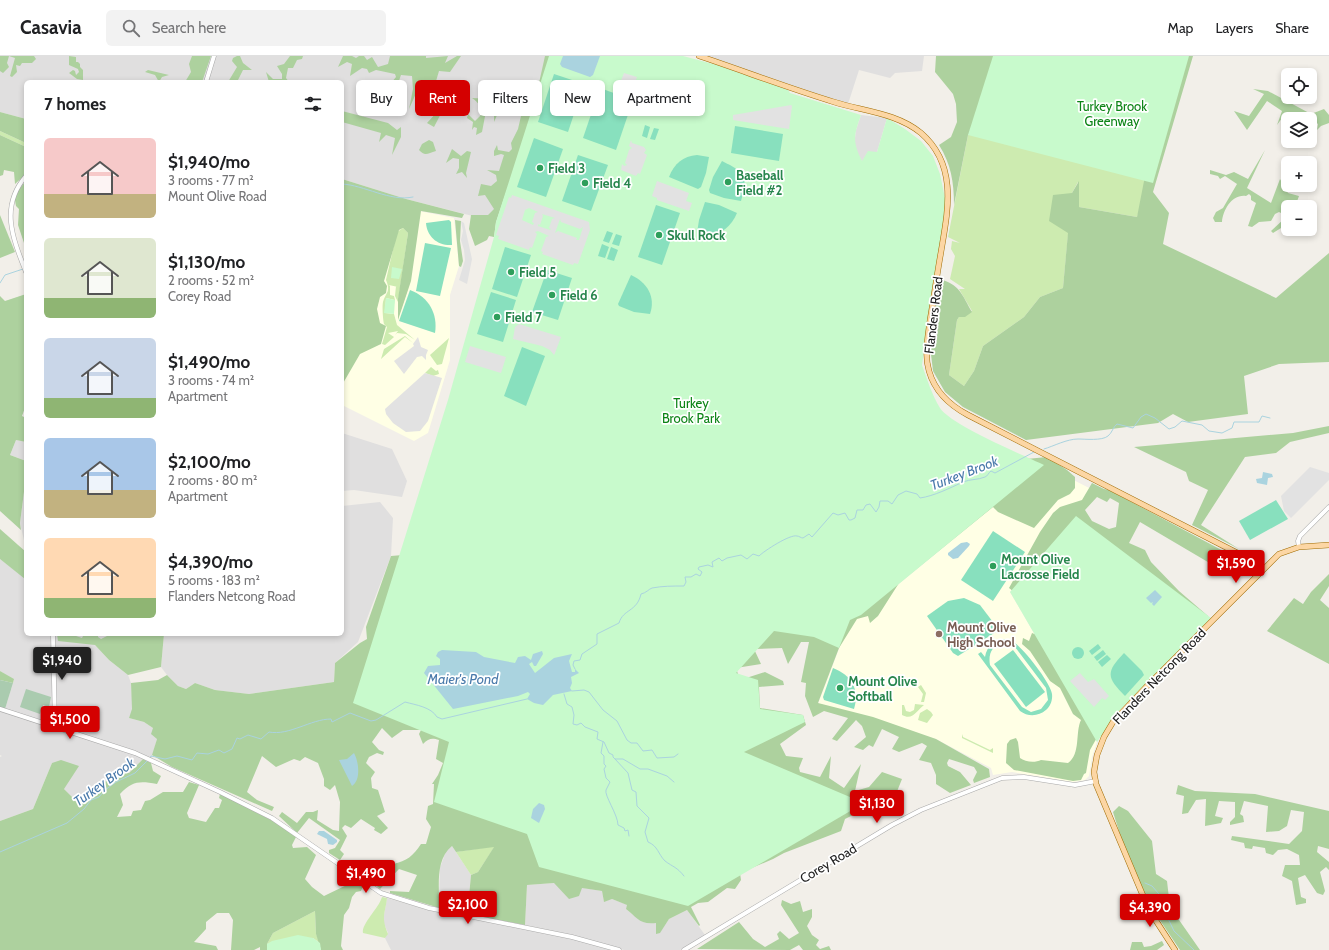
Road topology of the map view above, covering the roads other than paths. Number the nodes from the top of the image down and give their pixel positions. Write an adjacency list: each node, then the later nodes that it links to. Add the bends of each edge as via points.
1 (214, 56): 3 (street)
2 (699, 56): 9 (main road, Flanders Road, via 833,102 895,118 921,134 940,160 949,190 948,213 927,355 930,374 943,397 968,415 1251,560)
3 (207, 80)
4 (24, 179): 5 (street, via 11,195 6,214 10,233)
5 (24, 267)
6 (1329, 507): 8 (street, via 1301,535)
7 (1329, 545): 8 (main road, Flanders Netcong Road)
8 (1299, 547): 9 (main road, Flanders Netcong Road, via 1280,553)
9 (1263, 569): 13 (main road, Flanders Netcong Road, via 1113,722 1097,755 1094,772)
10 (53, 636): 12 (street)
11 (0, 709): 12 (street)
12 (55, 727): 14 (street, via 146,758 272,818 381,893 428,908 572,937)
13 (1096, 782): 15 (street, Corey Road, via 1075,785 1013,776 990,782 892,824); 16 (main road, Flanders Netcong Road, via 1149,910)
14 (619, 950)
15 (684, 950)
16 (1175, 950)

